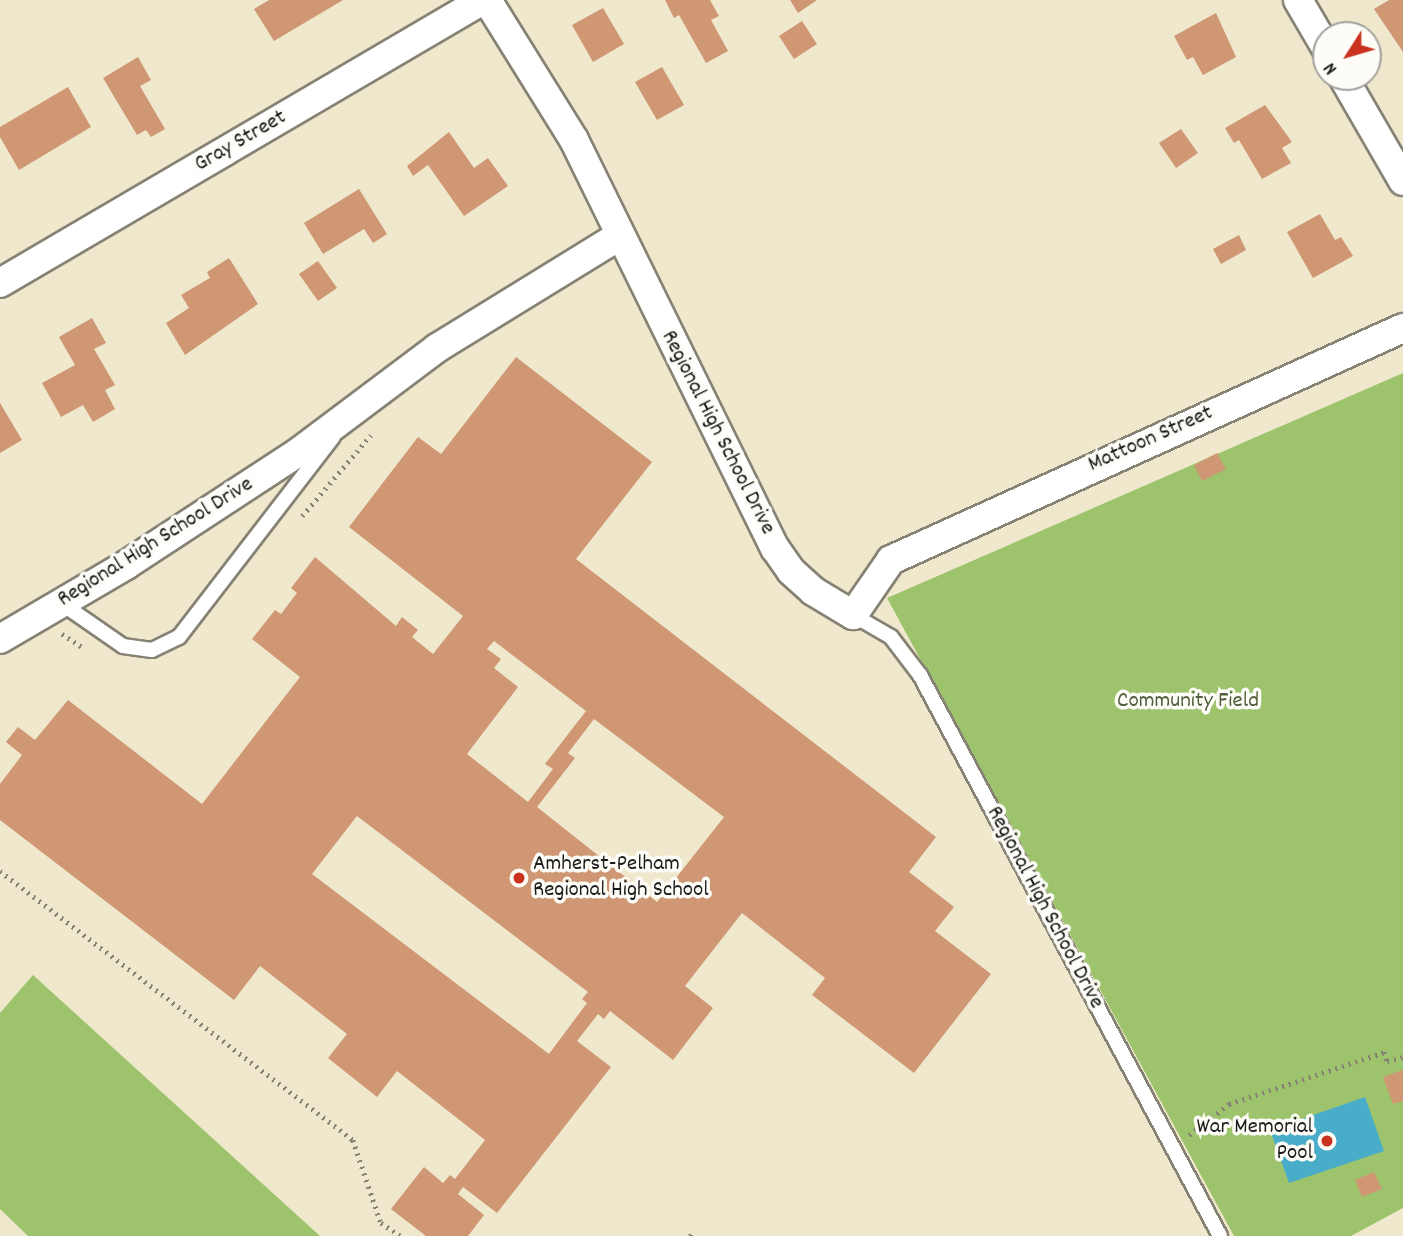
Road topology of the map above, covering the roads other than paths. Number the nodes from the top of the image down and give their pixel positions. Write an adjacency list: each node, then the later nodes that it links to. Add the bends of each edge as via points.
1 (485, 0): 6 (street, via 574,140); 7 (street, Gray Street)
2 (1304, 2): 3 (street)
3 (1313, 21)
4 (1351, 91): 5 (street)
5 (1403, 181)
6 (619, 236): 9 (street, Regional High School Drive, via 437,348); 11 (street, Regional High School Drive, via 775,548 813,591)
7 (0, 283)
8 (1403, 328): 11 (street, Mattoon Street, via 900,555 878,572)
9 (352, 412): 10 (street, Regional High School Drive, via 300,451); 10 (lane, via 179,637 152,650 123,646)
10 (61, 604): 12 (street, Regional High School Drive)
11 (853, 615): 13 (lane, Regional High School Drive, via 891,637 920,676)
12 (0, 639)
13 (1220, 1236)

